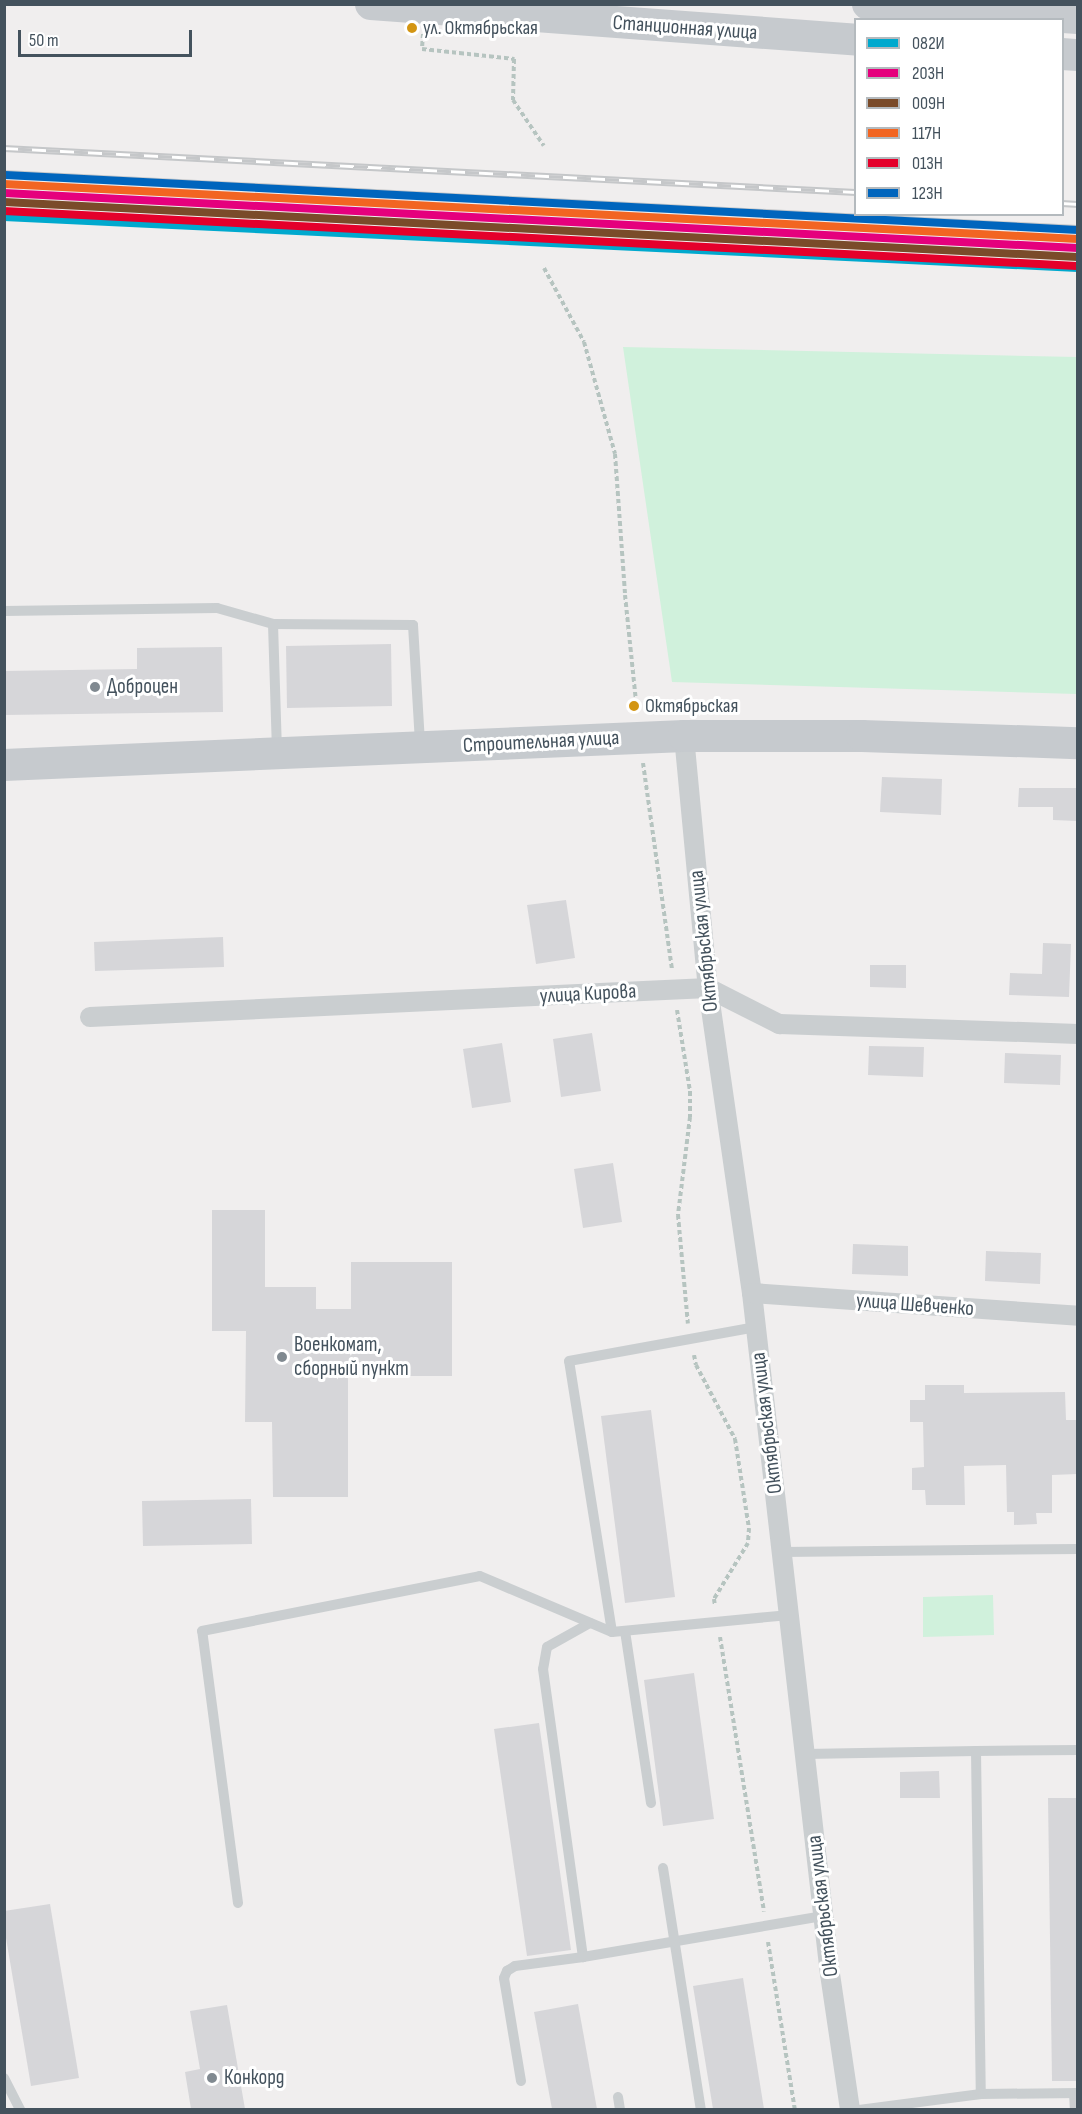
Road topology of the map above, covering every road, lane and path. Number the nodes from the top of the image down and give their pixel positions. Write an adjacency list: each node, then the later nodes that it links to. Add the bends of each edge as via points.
1 (371, 4): 3 (main road, Станционная улица)
2 (868, 4): 4 (main road)
3 (426, 9): 5 (main road, Станционная улица); 6 (path, via 422,49 514,59 513,100)
4 (1077, 18)
5 (854, 40)
6 (544, 146)
7 (544, 268): 11 (path, via 584,342 615,454)
8 (4, 611): 9 (lane, via 217,608)
9 (273, 624): 13 (lane, via 413,625); 14 (lane)
10 (684, 736): 11 (main road, Строительная улица); 12 (main road, Строительная улица, via 862,736); 16 (street, Октябрьская улица)
11 (640, 738): 13 (main road, Строительная улица); 17 (path)
12 (1077, 743)
13 (420, 748): 14 (main road, Строительная улица)
14 (277, 753): 15 (main road, Строительная улица)
15 (17, 768)
16 (708, 988): 17 (street, улица Кирова); 19 (street, via 779,1024); 20 (street, Октябрьская улица)
17 (675, 990): 18 (street, улица Кирова); 23 (path, via 690,1091 678,1235)
18 (90, 1017)
19 (1077, 1034)
20 (752, 1293): 21 (street, улица Шевченко); 22 (street, Октябрьская улица)
21 (1077, 1316)
22 (756, 1328): 23 (lane); 25 (street, Октябрьская улица)
23 (690, 1339): 27 (path, via 696,1365 735,1439 748,1528 748,1543 714,1599); 30 (lane, via 569,1361)
24 (1077, 1549): 25 (lane)
25 (782, 1552): 26 (street, Октябрьская улица)
26 (789, 1615): 27 (lane); 33 (street, Октябрьская улица)
27 (718, 1622): 29 (lane); 38 (path)
28 (590, 1623): 30 (lane); 36 (lane, via 480,1576 202,1631); 40 (lane, via 547,1647 543,1669)
29 (625, 1631): 30 (lane); 34 (lane)
30 (612, 1632)
31 (1077, 1750): 32 (lane)
32 (976, 1751): 33 (lane); 44 (lane)
33 (805, 1754): 37 (street, Октябрьская улица)
34 (651, 1803)
35 (663, 1868): 39 (lane)
36 (238, 1903)
37 (824, 1916): 38 (lane); 50 (street, Октябрьская улица)
38 (766, 1925): 39 (lane); 49 (path)
39 (676, 1941): 40 (lane); 48 (lane)
40 (583, 1956): 42 (lane, via 515,1966 507,1971 504,1978)
41 (4, 2078): 46 (lane)
42 (521, 2081)
43 (1076, 2093): 44 (lane); 52 (lane)
44 (981, 2094): 51 (lane)
45 (618, 2097): 47 (lane)
46 (20, 2109)
47 (620, 2109)
48 (701, 2109)
49 (795, 2109)
50 (850, 2109)
51 (857, 2109)
52 (1075, 2109)

